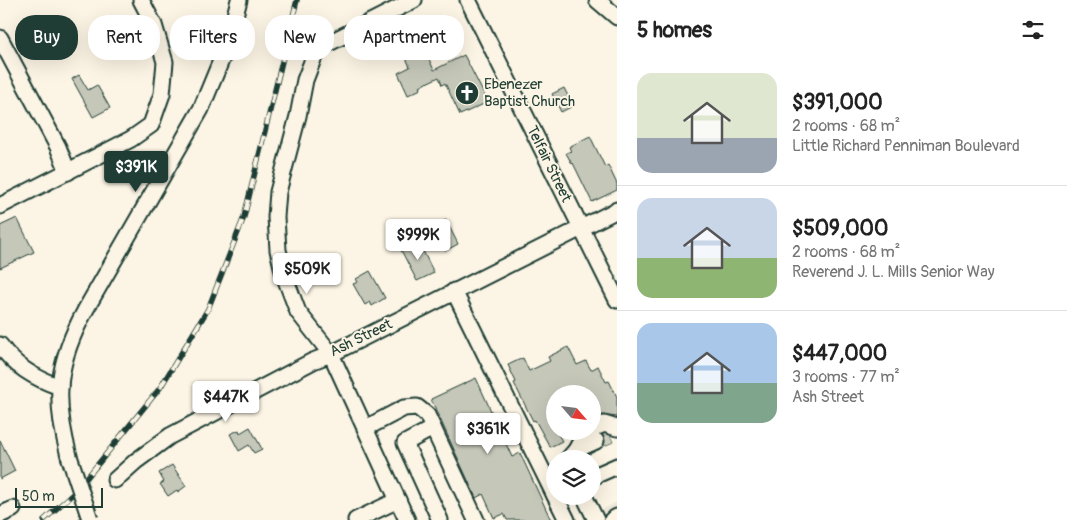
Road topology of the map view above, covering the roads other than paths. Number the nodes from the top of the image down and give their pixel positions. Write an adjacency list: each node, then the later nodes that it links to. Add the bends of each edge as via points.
1 (141, 0): 8 (street, via 154,25 165,62 162,94 151,125)
2 (239, 0): 16 (street, via 227,46 208,94 78,324 64,358)
3 (414, 0): 15 (street, via 317,49 305,80 278,192 278,250 290,294 298,312)
4 (468, 0): 11 (street, Telfair Street)
5 (597, 0): 6 (street)
6 (617, 17)
7 (0, 38): 8 (street)
8 (68, 172): 9 (street)
9 (0, 206)
10 (617, 210): 11 (street, Ash Street)
11 (580, 227): 12 (street, Ash Street); 13 (street, Telfair Street)
12 (454, 291): 15 (street, Ash Street); 23 (street)
13 (617, 300)
14 (0, 345): 16 (street, via 24,370)
15 (331, 354): 17 (street); 24 (street, Ash Street, via 170,436)
16 (60, 387): 29 (street, bridge, via 62,425 69,456)
17 (366, 428): 18 (street, via 404,408 417,407 427,415); 25 (street)
18 (434, 428): 32 (street, via 405,443); 33 (street)
19 (604, 432): 20 (street)
20 (578, 450)
21 (617, 466): 22 (street)
22 (601, 473)
23 (546, 478)
24 (115, 480)
25 (398, 500): 30 (street); 31 (street)
26 (560, 505): 34 (street)
27 (588, 505): 35 (street)
28 (617, 517): 36 (street)
29 (90, 519)
30 (356, 520)
31 (407, 520)
32 (440, 520)
33 (476, 520)
34 (567, 520)
35 (596, 520)
36 (612, 520)

